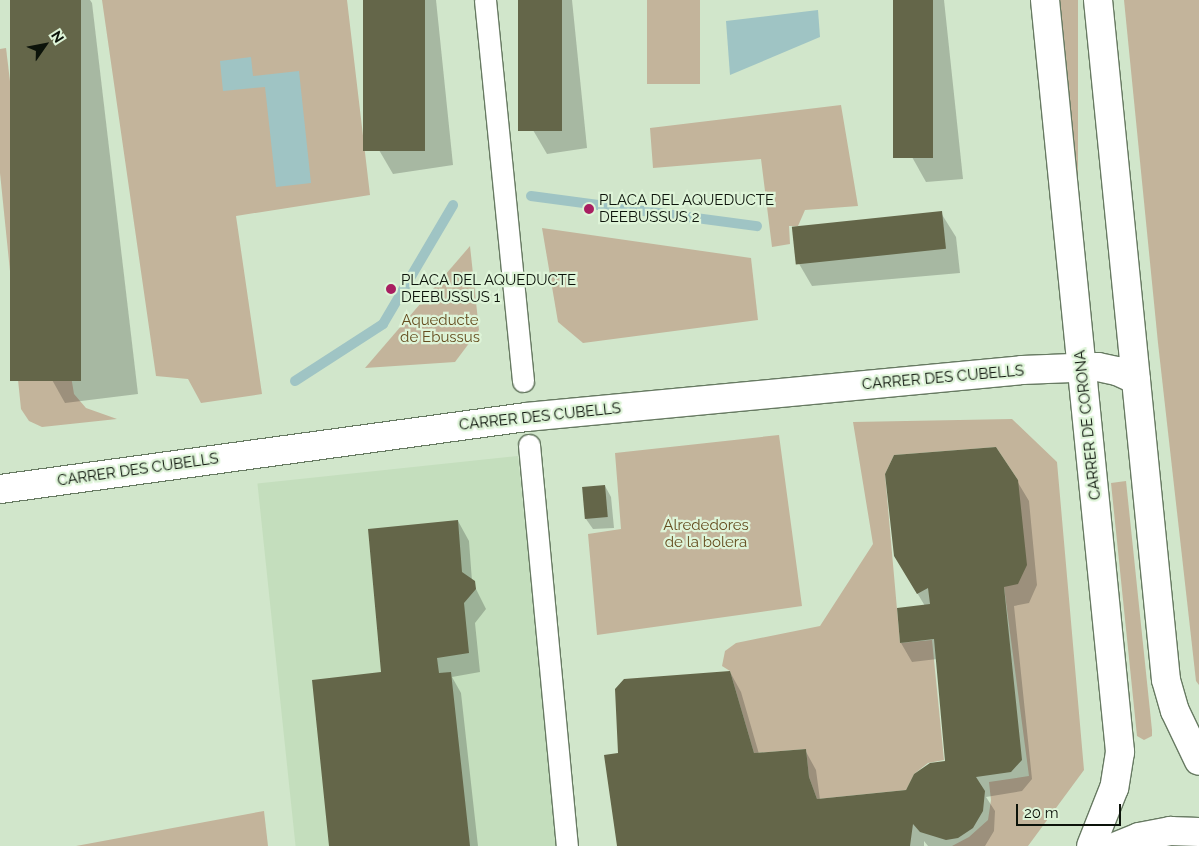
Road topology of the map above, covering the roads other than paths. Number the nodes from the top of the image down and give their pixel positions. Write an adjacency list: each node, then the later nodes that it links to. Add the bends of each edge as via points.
1 (485, 0): 6 (street)
2 (1045, 0): 4 (street, CARRER DE CORONA)
3 (1098, 0): 5 (street)
4 (1082, 367): 5 (street, CARRER DES CUBELLS, via 1117,371); 8 (street, CARRER DES CUBELLS, via 526,417); 12 (street, CARRER DE CORONA, via 1120,752 1114,788)
5 (1136, 380): 9 (street, via 1166,680 1175,711)
6 (523, 381)
7 (530, 445): 11 (street)
8 (0, 489)
9 (1199, 761)
10 (1199, 832): 13 (street, via 1170,831 1138,837)
11 (567, 846)
12 (1091, 846)
13 (1116, 846)

